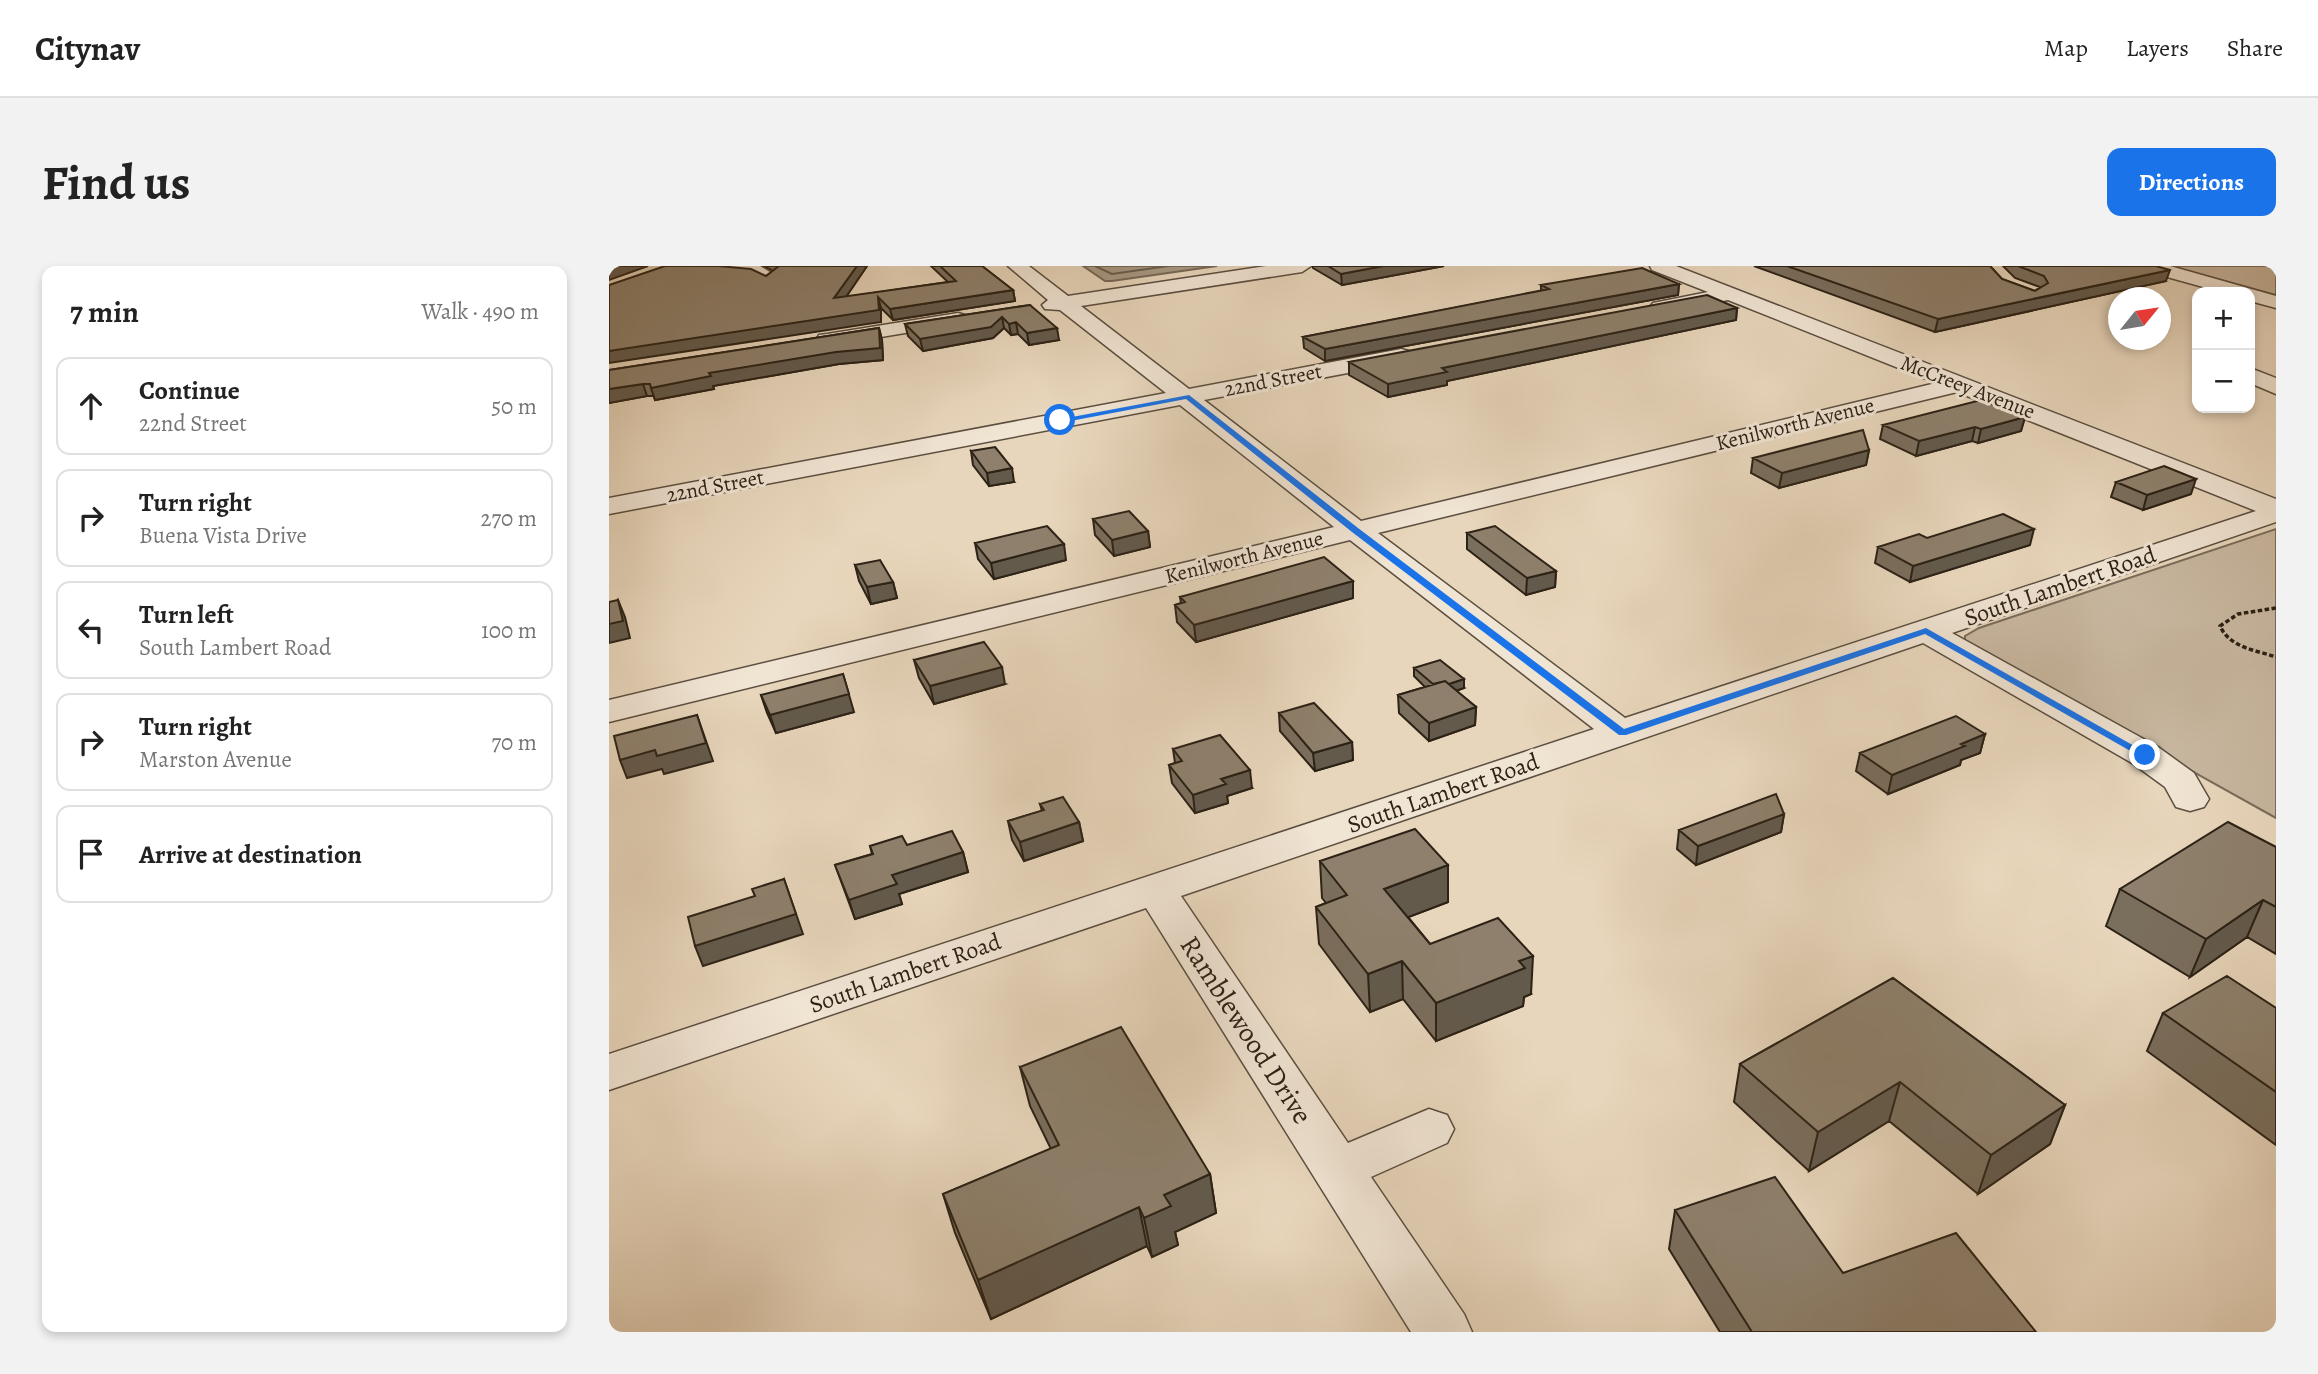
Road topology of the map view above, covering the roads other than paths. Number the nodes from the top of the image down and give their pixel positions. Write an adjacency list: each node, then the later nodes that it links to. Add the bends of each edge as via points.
1 (698, 266): 6 (street, via 760,272)
2 (1017, 266): 10 (street)
3 (1302, 266): 10 (street)
4 (1659, 266): 8 (street, McCreey Avenue)
5 (2149, 266): 7 (street)
6 (770, 278)
7 (2224, 287)
8 (1730, 294): 13 (street); 18 (street, McCreey Avenue)
9 (2255, 296): 11 (street)
10 (1067, 302): 12 (street); 20 (street)
11 (2276, 302)
12 (1033, 308)
13 (1635, 312)
14 (980, 316): 15 (street)
15 (802, 344)
16 (1418, 353): 20 (street, 22nd Street)
17 (2255, 367): 19 (street)
18 (1960, 384): 22 (street, McCreey Avenue); 23 (street, Kenilworth Avenue)
19 (2276, 387)
20 (1187, 396): 21 (street, 22nd Street); 23 (street)
21 (609, 506)
22 (2276, 511): 24 (street, South Lambert Road)
23 (1355, 530): 25 (street, Kenilworth Avenue); 26 (street)
24 (1926, 631): 26 (street, South Lambert Road); 27 (street, via 2145,755 2181,781)
25 (609, 711)
26 (1622, 733): 28 (street, South Lambert Road)
27 (2190, 799)
28 (1155, 889): 29 (street, South Lambert Road); 31 (street, Ramblewood Drive)
29 (609, 1072)
30 (1429, 1129): 31 (street)
31 (1337, 1170): 32 (street, Ramblewood Drive)
32 (1443, 1332)

